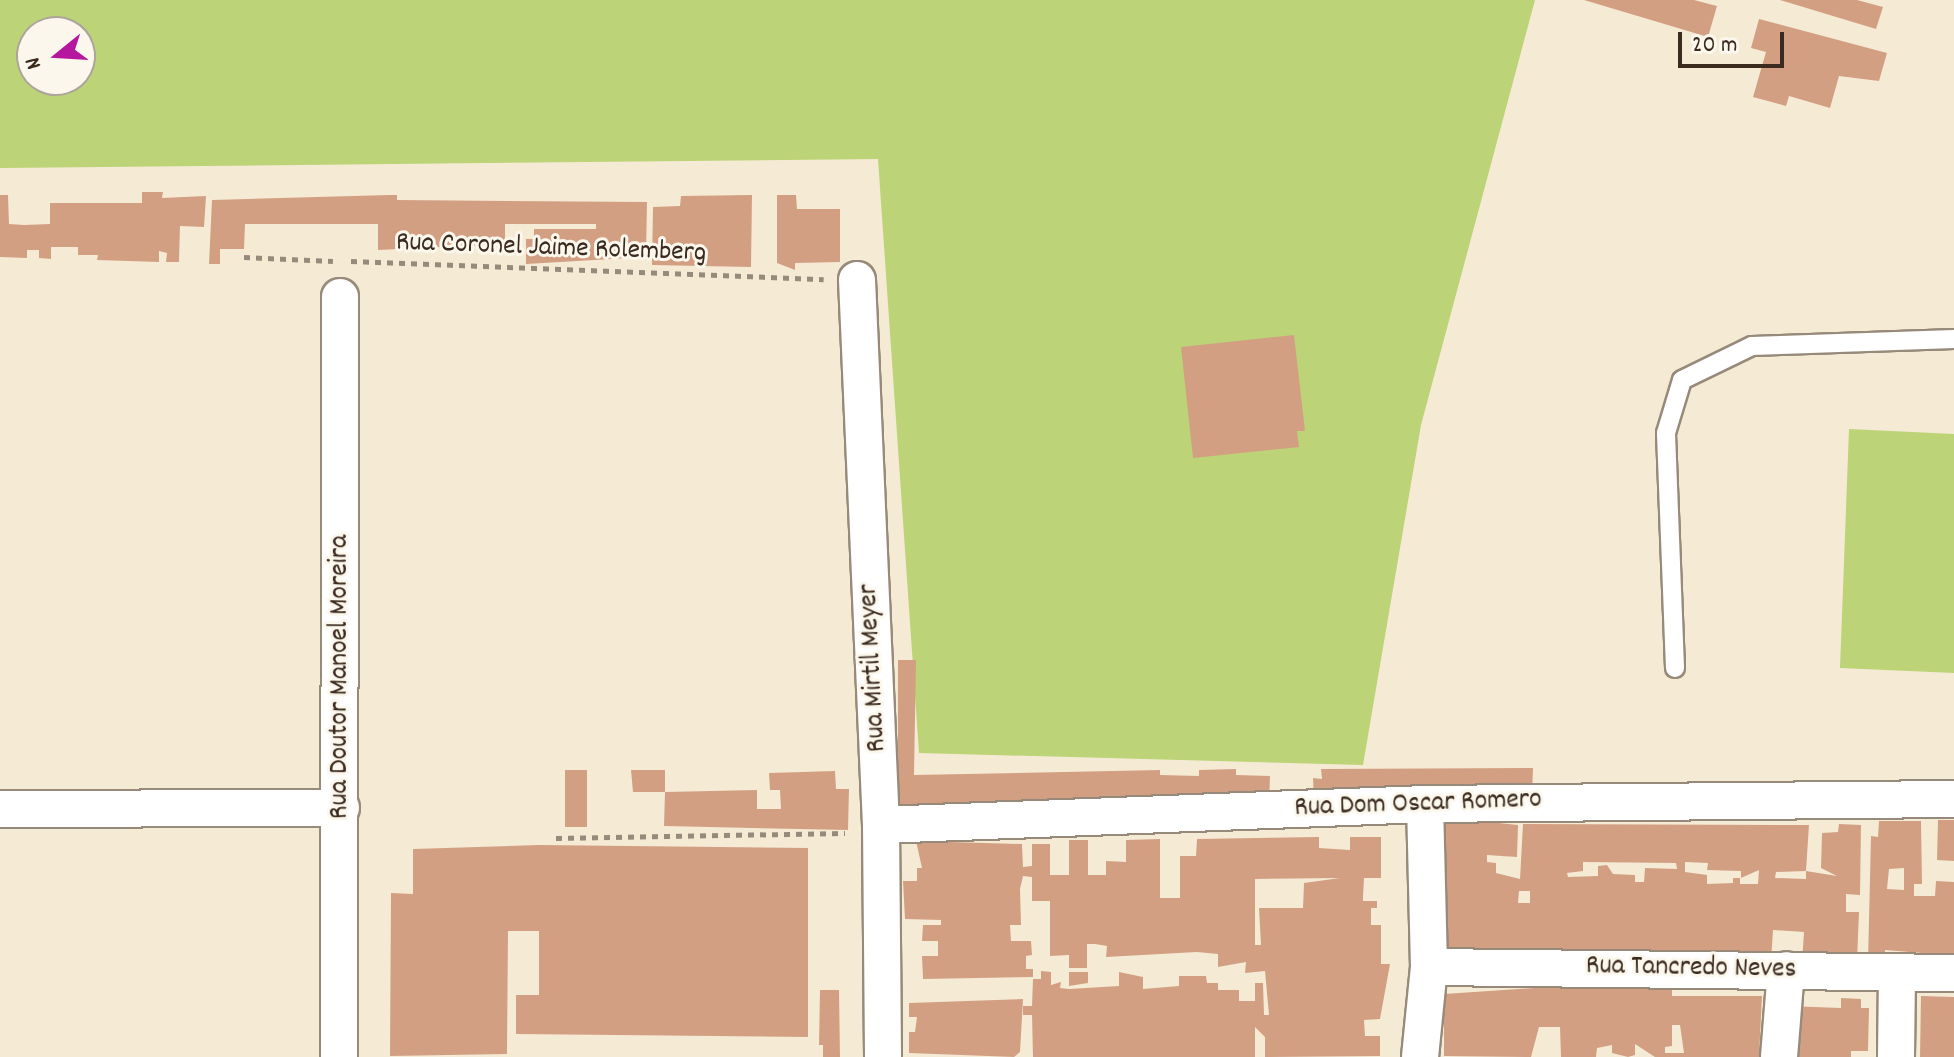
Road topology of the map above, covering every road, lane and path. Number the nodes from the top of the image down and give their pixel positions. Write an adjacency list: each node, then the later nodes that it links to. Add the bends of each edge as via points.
1 (244, 257): 2 (path, Rua Coronel Jaime Rolemberg)
2 (857, 280): 10 (street, Rua Mirtil Meyer)
3 (340, 297): 8 (street, Rua Doutor Manoel Moreira)
4 (1954, 339): 5 (lane, via 1752,346 1682,380 1666,433)
5 (1675, 668)
6 (1954, 799): 7 (street, Rua Dom Oscar Romero)
7 (1425, 804): 10 (street, Rua Dom Oscar Romero); 12 (street)
8 (341, 808): 9 (street); 16 (street, Rua Doutor Manoel Moreira)
9 (0, 809)
10 (881, 825): 11 (path, via 836,836); 17 (street, Rua Mirtil Meyer)
11 (556, 838)
12 (1429, 967): 13 (street, Rua Tancredo Neves); 18 (street)
13 (1786, 970): 14 (street, Rua Tancredo Neves); 19 (street)
14 (1897, 972): 15 (street, Rua Tancredo Neves); 20 (street)
15 (1954, 973)
16 (339, 1057)
17 (883, 1057)
18 (1420, 1057)
19 (1779, 1057)
20 (1896, 1057)

